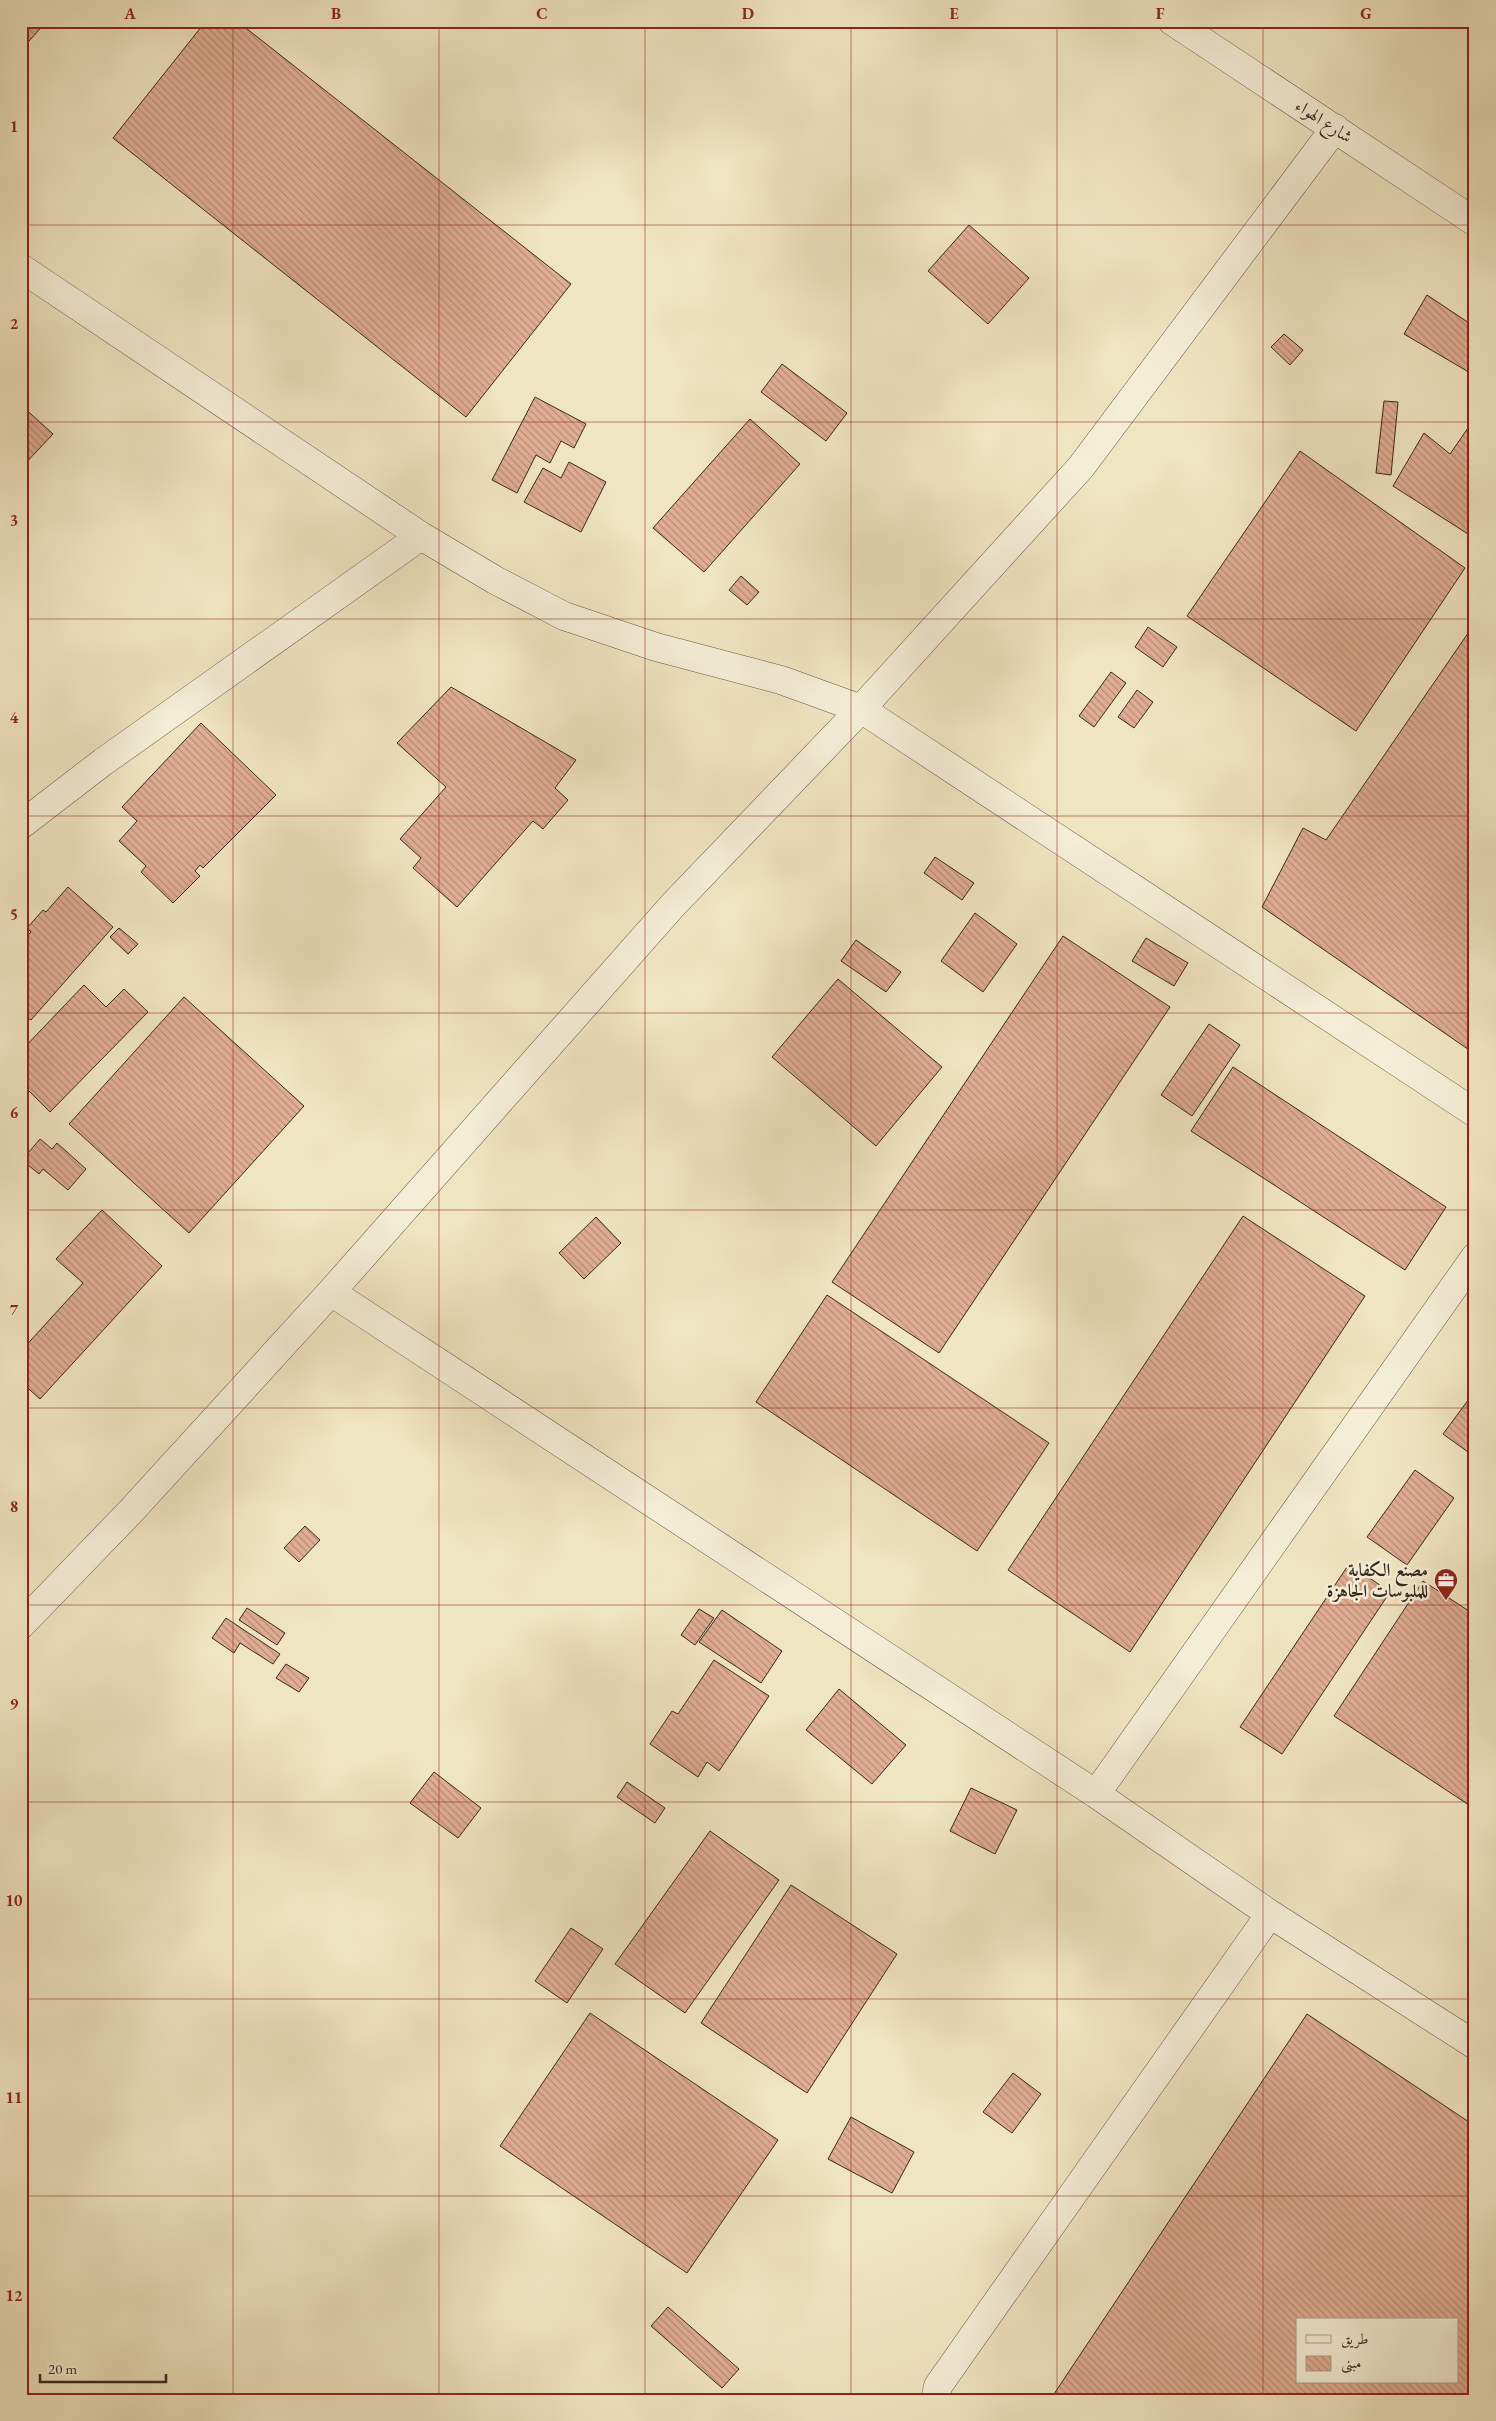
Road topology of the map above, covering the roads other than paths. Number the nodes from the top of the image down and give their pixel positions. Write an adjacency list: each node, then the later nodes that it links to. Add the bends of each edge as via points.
1 (1172, 21): 2 (street, شارع الهواء)
2 (1335, 128): 3 (street, شارع الهواء); 6 (street, via 1082,467)
3 (1475, 222)
4 (21, 268): 5 (street)
5 (421, 536): 6 (street, via 564,616 656,648 781,680); 7 (street, via 103,762)
6 (861, 709): 8 (street); 10 (street, via 673,905)
7 (21, 825)
8 (1475, 1113)
9 (1475, 1257): 12 (street)
10 (331, 1292): 11 (street, via 132,1510); 12 (street)
11 (21, 1625)
12 (1096, 1794): 13 (street)
13 (1270, 1914): 14 (street); 15 (street, via 938,2386)
14 (1475, 2045)
15 (935, 2400)

